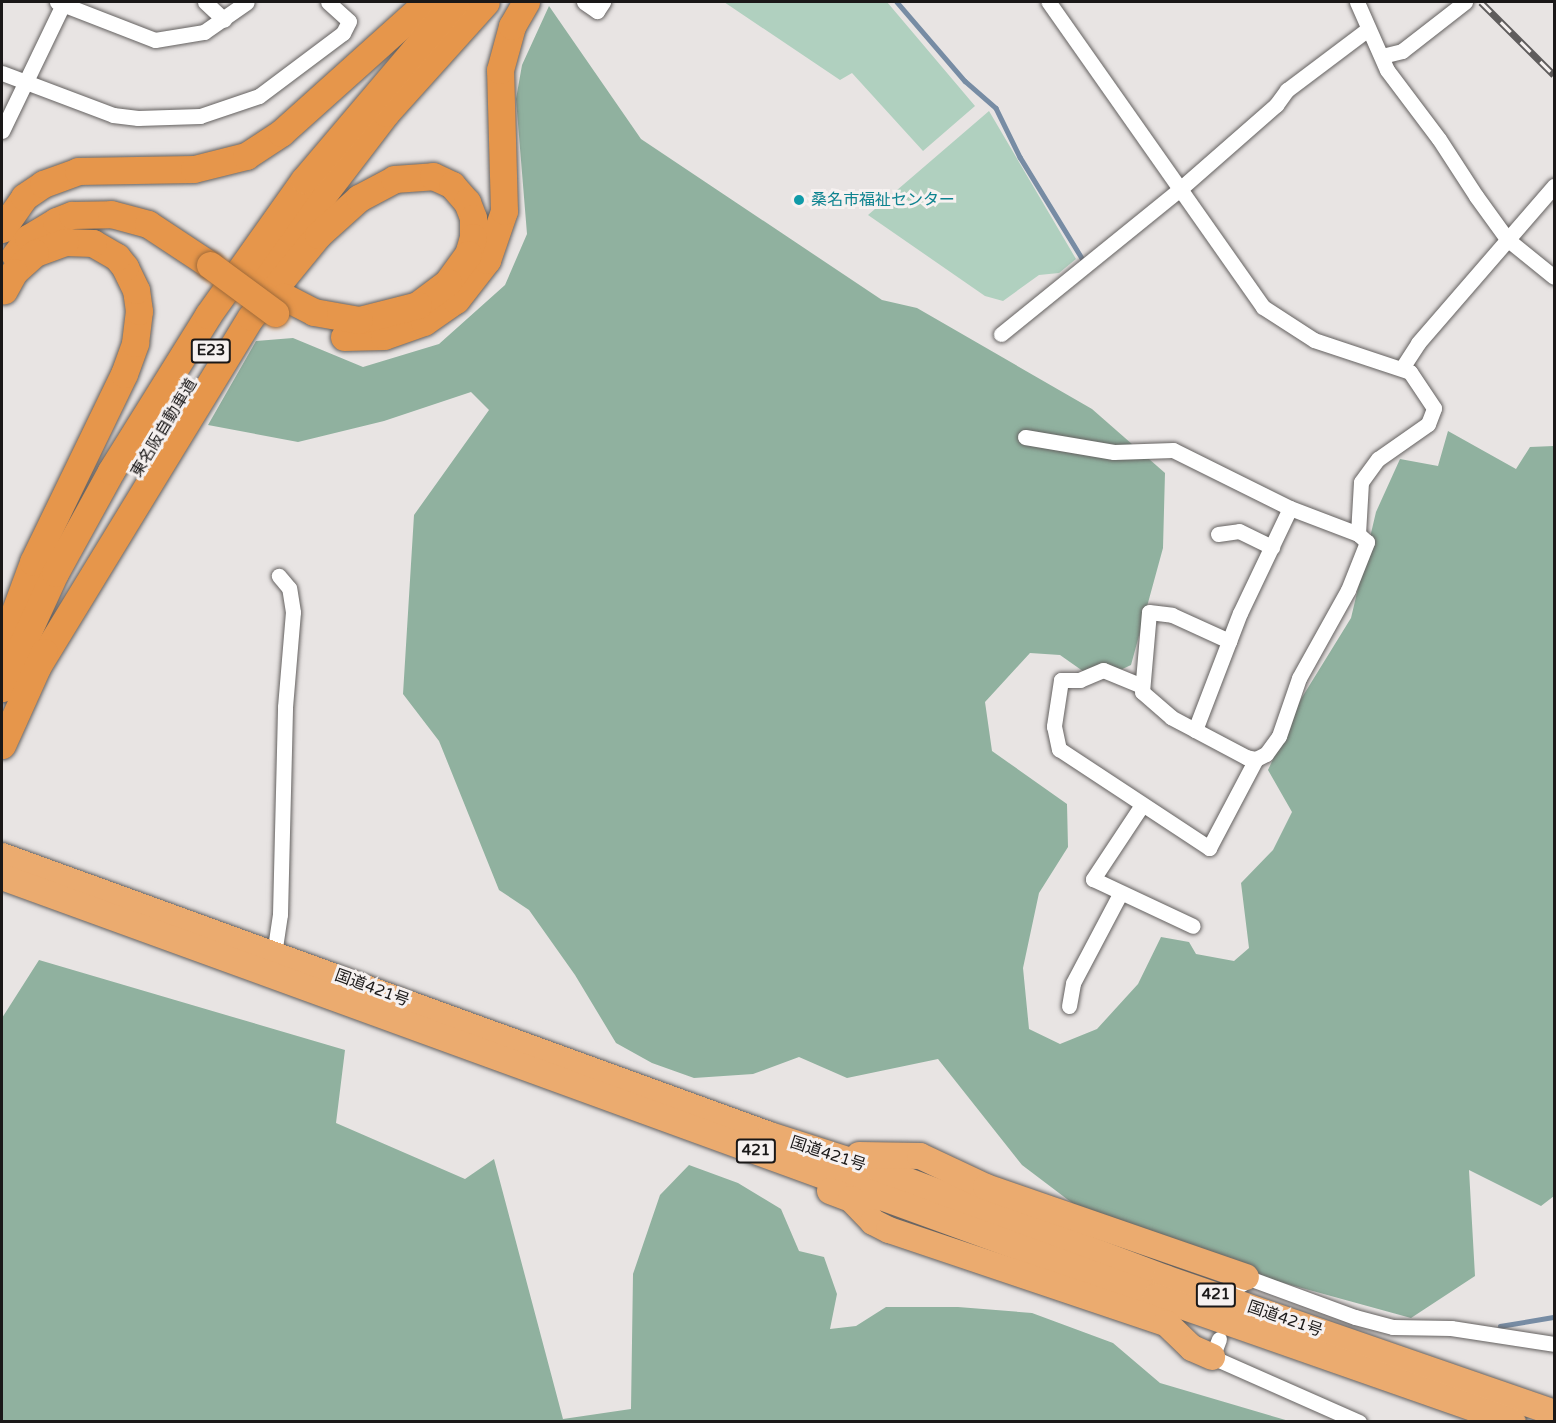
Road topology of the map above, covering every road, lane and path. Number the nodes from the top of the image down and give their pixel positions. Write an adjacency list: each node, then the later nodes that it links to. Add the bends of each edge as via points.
1 (61, 2): 14 (street, via 155,40 186,38); 18 (street)
2 (206, 2): 14 (street)
3 (247, 2): 14 (street)
4 (328, 2): 18 (street, via 349,21 343,33 273,87 221,111 167,118 113,114)
5 (427, 2): 22 (highway, via 281,133 246,156 194,169 124,168 69,174 24,197)
6 (455, 2): 41 (highway, 東名阪自動車道 / E23, via 304,180 202,324 111,471 55,573)
7 (486, 2): 39 (highway, 東名阪自動車道 / E23, via 386,113 322,192 227,326 131,482)
8 (526, 2): 28 (highway, via 512,26 500,70 504,211 496,241 468,288 432,318 384,336 326,334)
9 (584, 2): 13 (street)
10 (1049, 2): 21 (street)
11 (1357, 2): 15 (street)
12 (1465, 2): 16 (street, via 1402,51)
13 (597, 12)
14 (224, 20)
15 (1368, 28): 16 (street); 21 (street, via 1287,90 1276,105)
16 (1382, 56): 23 (street, via 1387,70)
17 (2, 72): 18 (street)
18 (23, 80): 19 (street)
19 (2, 131)
20 (1554, 186): 23 (street)
21 (1180, 189): 29 (street); 30 (street, via 1263,307 1314,340)
22 (2, 229)
23 (1507, 239): 26 (street); 30 (street, via 1418,343)
24 (2, 244): 25 (highway, via 25,217 39,208 73,198 104,196 161,211)
25 (214, 259): 27 (highway, via 130,217 72,215 28,238 10,266); 28 (highway)
26 (1554, 277)
27 (3, 293): 38 (highway, via 22,262 35,253 65,242 93,243 117,257 129,272 139,312 135,343 124,374 33,562)
28 (279, 305): 39 (highway, via 359,320 418,305 448,282 468,254 473,218 467,202 452,185 433,176 394,179 359,198 318,235 251,317)
29 (1001, 334)
30 (1402, 368): 34 (street, via 1418,379 1430,398 1432,417 1378,459 1361,482)
31 (1025, 437): 32 (street, via 1114,452 1173,450)
32 (1290, 508): 34 (street); 35 (street)
33 (1218, 534): 35 (street, via 1239,531)
34 (1358, 534): 44 (street, via 1367,542 1348,590 1299,678 1279,736 1266,754)
35 (1272, 547): 37 (street)
36 (279, 576): 50 (street, via 289,588 293,612 285,707 280,914)
37 (1229, 641): 40 (street, via 1172,615 1149,612); 42 (street)
38 (2, 646)
39 (37, 667): 43 (highway, 東名阪自動車道 / E23)
40 (1142, 686): 42 (street, via 1147,699); 45 (street, via 1104,670 1080,680 1061,680 1054,726 1059,749)
41 (2, 688)
42 (1195, 730): 44 (street)
43 (2, 745)
44 (1256, 759): 45 (street, via 1209,848)
45 (1142, 805): 48 (street, via 1093,879)
46 (2, 856): 50 (highway, 国道421号 / 421)
47 (2, 877): 50 (highway, 国道421号 / 421)
48 (1120, 894): 49 (street); 51 (street, via 1073,983)
49 (1193, 926)
50 (272, 963): 52 (highway, 国道421号 / 421)
51 (1069, 1006)
52 (812, 1161): 53 (highway, 国道421号 / 421); 54 (highway, 国道421号 / 421); 57 (highway, via 815,1185 851,1199 873,1222 890,1230 1166,1323 1192,1348)
53 (882, 1164): 54 (highway, via 888,1188 969,1220); 55 (highway, via 920,1156 986,1187); 58 (highway, 国道421号 / 421, via 1166,1278)
54 (991, 1236): 60 (highway, 国道421号 / 421)
55 (1243, 1282): 56 (street, via 1393,1326 1451,1328)
56 (1554, 1344)
57 (1216, 1348): 59 (street)
58 (1554, 1413)
59 (1359, 1422)
60 (1513, 1422)

